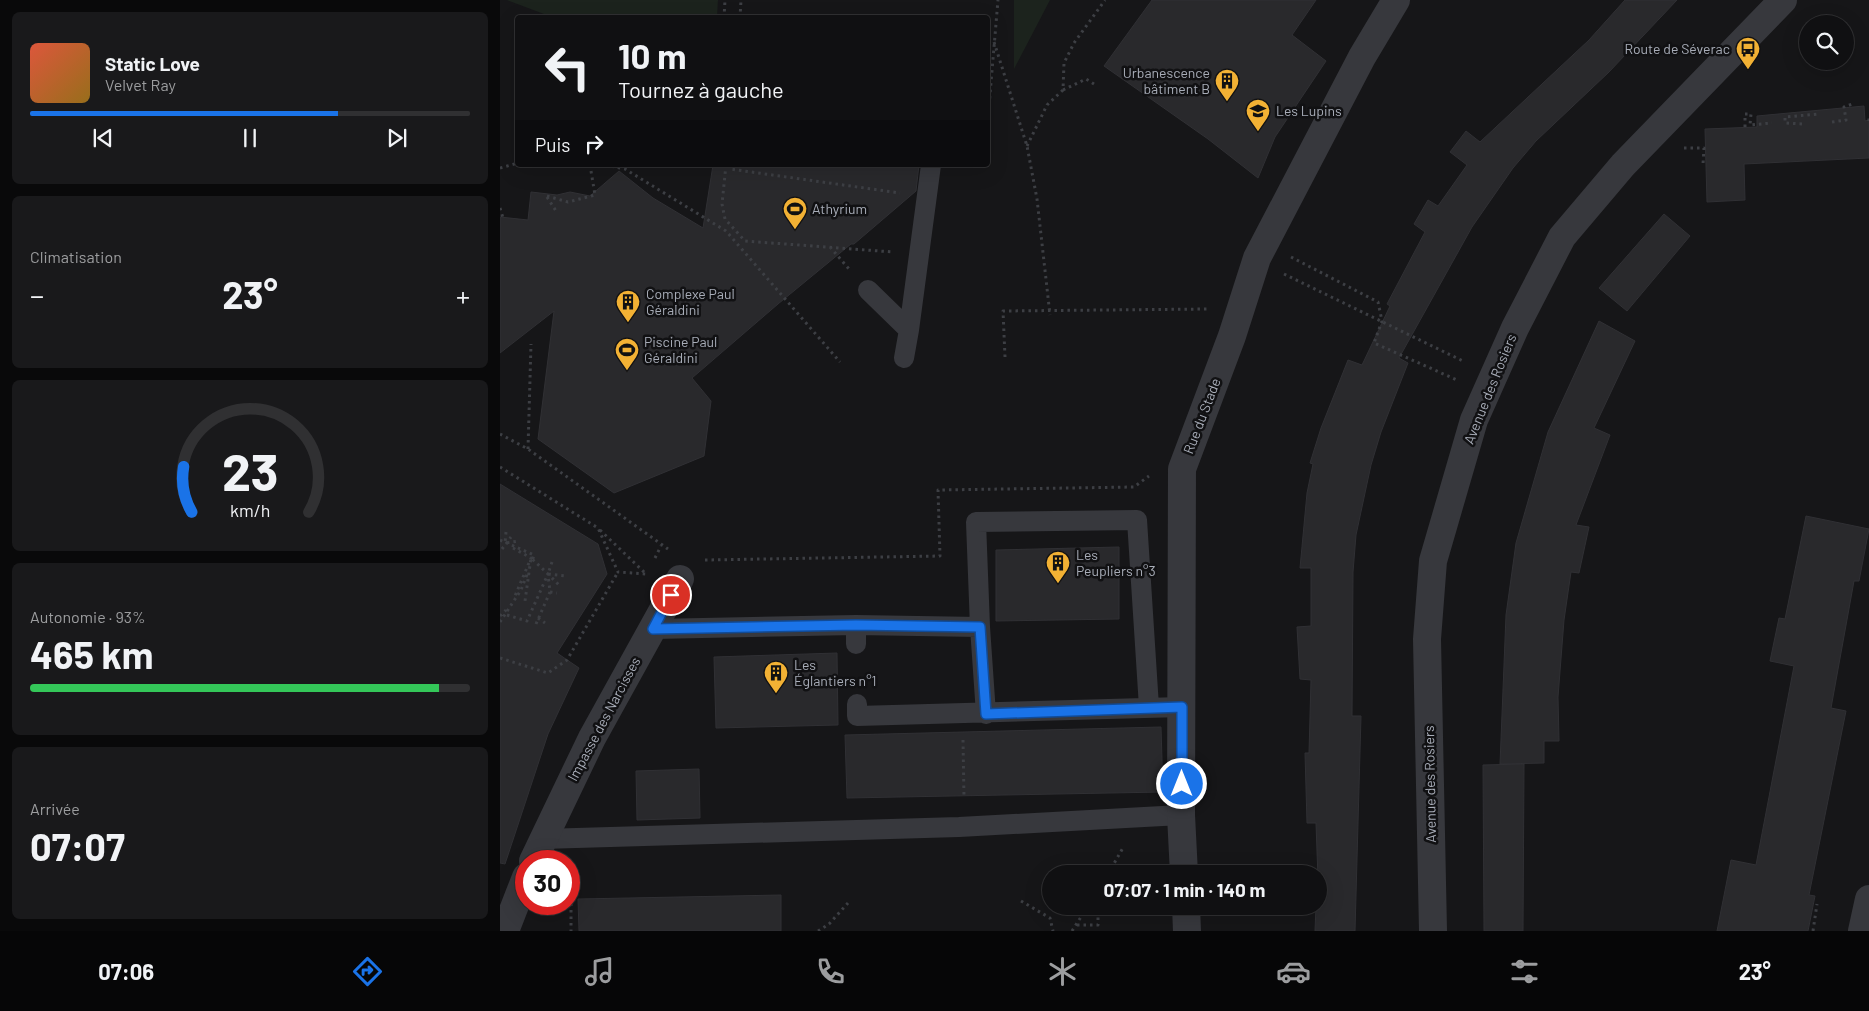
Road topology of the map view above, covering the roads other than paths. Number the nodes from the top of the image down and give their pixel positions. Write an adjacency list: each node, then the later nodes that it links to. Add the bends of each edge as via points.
1 (1396, 0): 12 (street, Rue du Stade, via 1362,57 1257,258 1232,336 1182,469)
2 (1783, 0): 22 (street, Avenue des Rosiers, via 1623,165 1562,237 1515,328 1474,420 1433,561 1428,639)
3 (931, 167): 5 (lane)
4 (868, 290): 5 (lane)
5 (909, 330): 6 (lane)
6 (904, 358)
7 (680, 578): 9 (street, Impasse des Narcisses)
8 (980, 627): 9 (lane, via 856,634); 11 (lane, via 976,522 1138,520); 13 (lane)
9 (653, 629): 15 (street, Impasse des Narcisses, via 592,738)
10 (857, 704): 13 (lane, via 857,716)
11 (1149, 707): 12 (lane); 13 (lane)
12 (1182, 707): 14 (street, Rue du Stade)
13 (986, 714)
14 (1181, 815): 15 (lane); 16 (street, Rue du Stade)
15 (537, 850)
16 (1184, 865)
17 (1869, 899): 23 (street)
18 (515, 905): 20 (street)
19 (1186, 915): 21 (street)
20 (505, 931)
21 (1187, 931)
22 (1433, 931)
23 (1862, 931)

